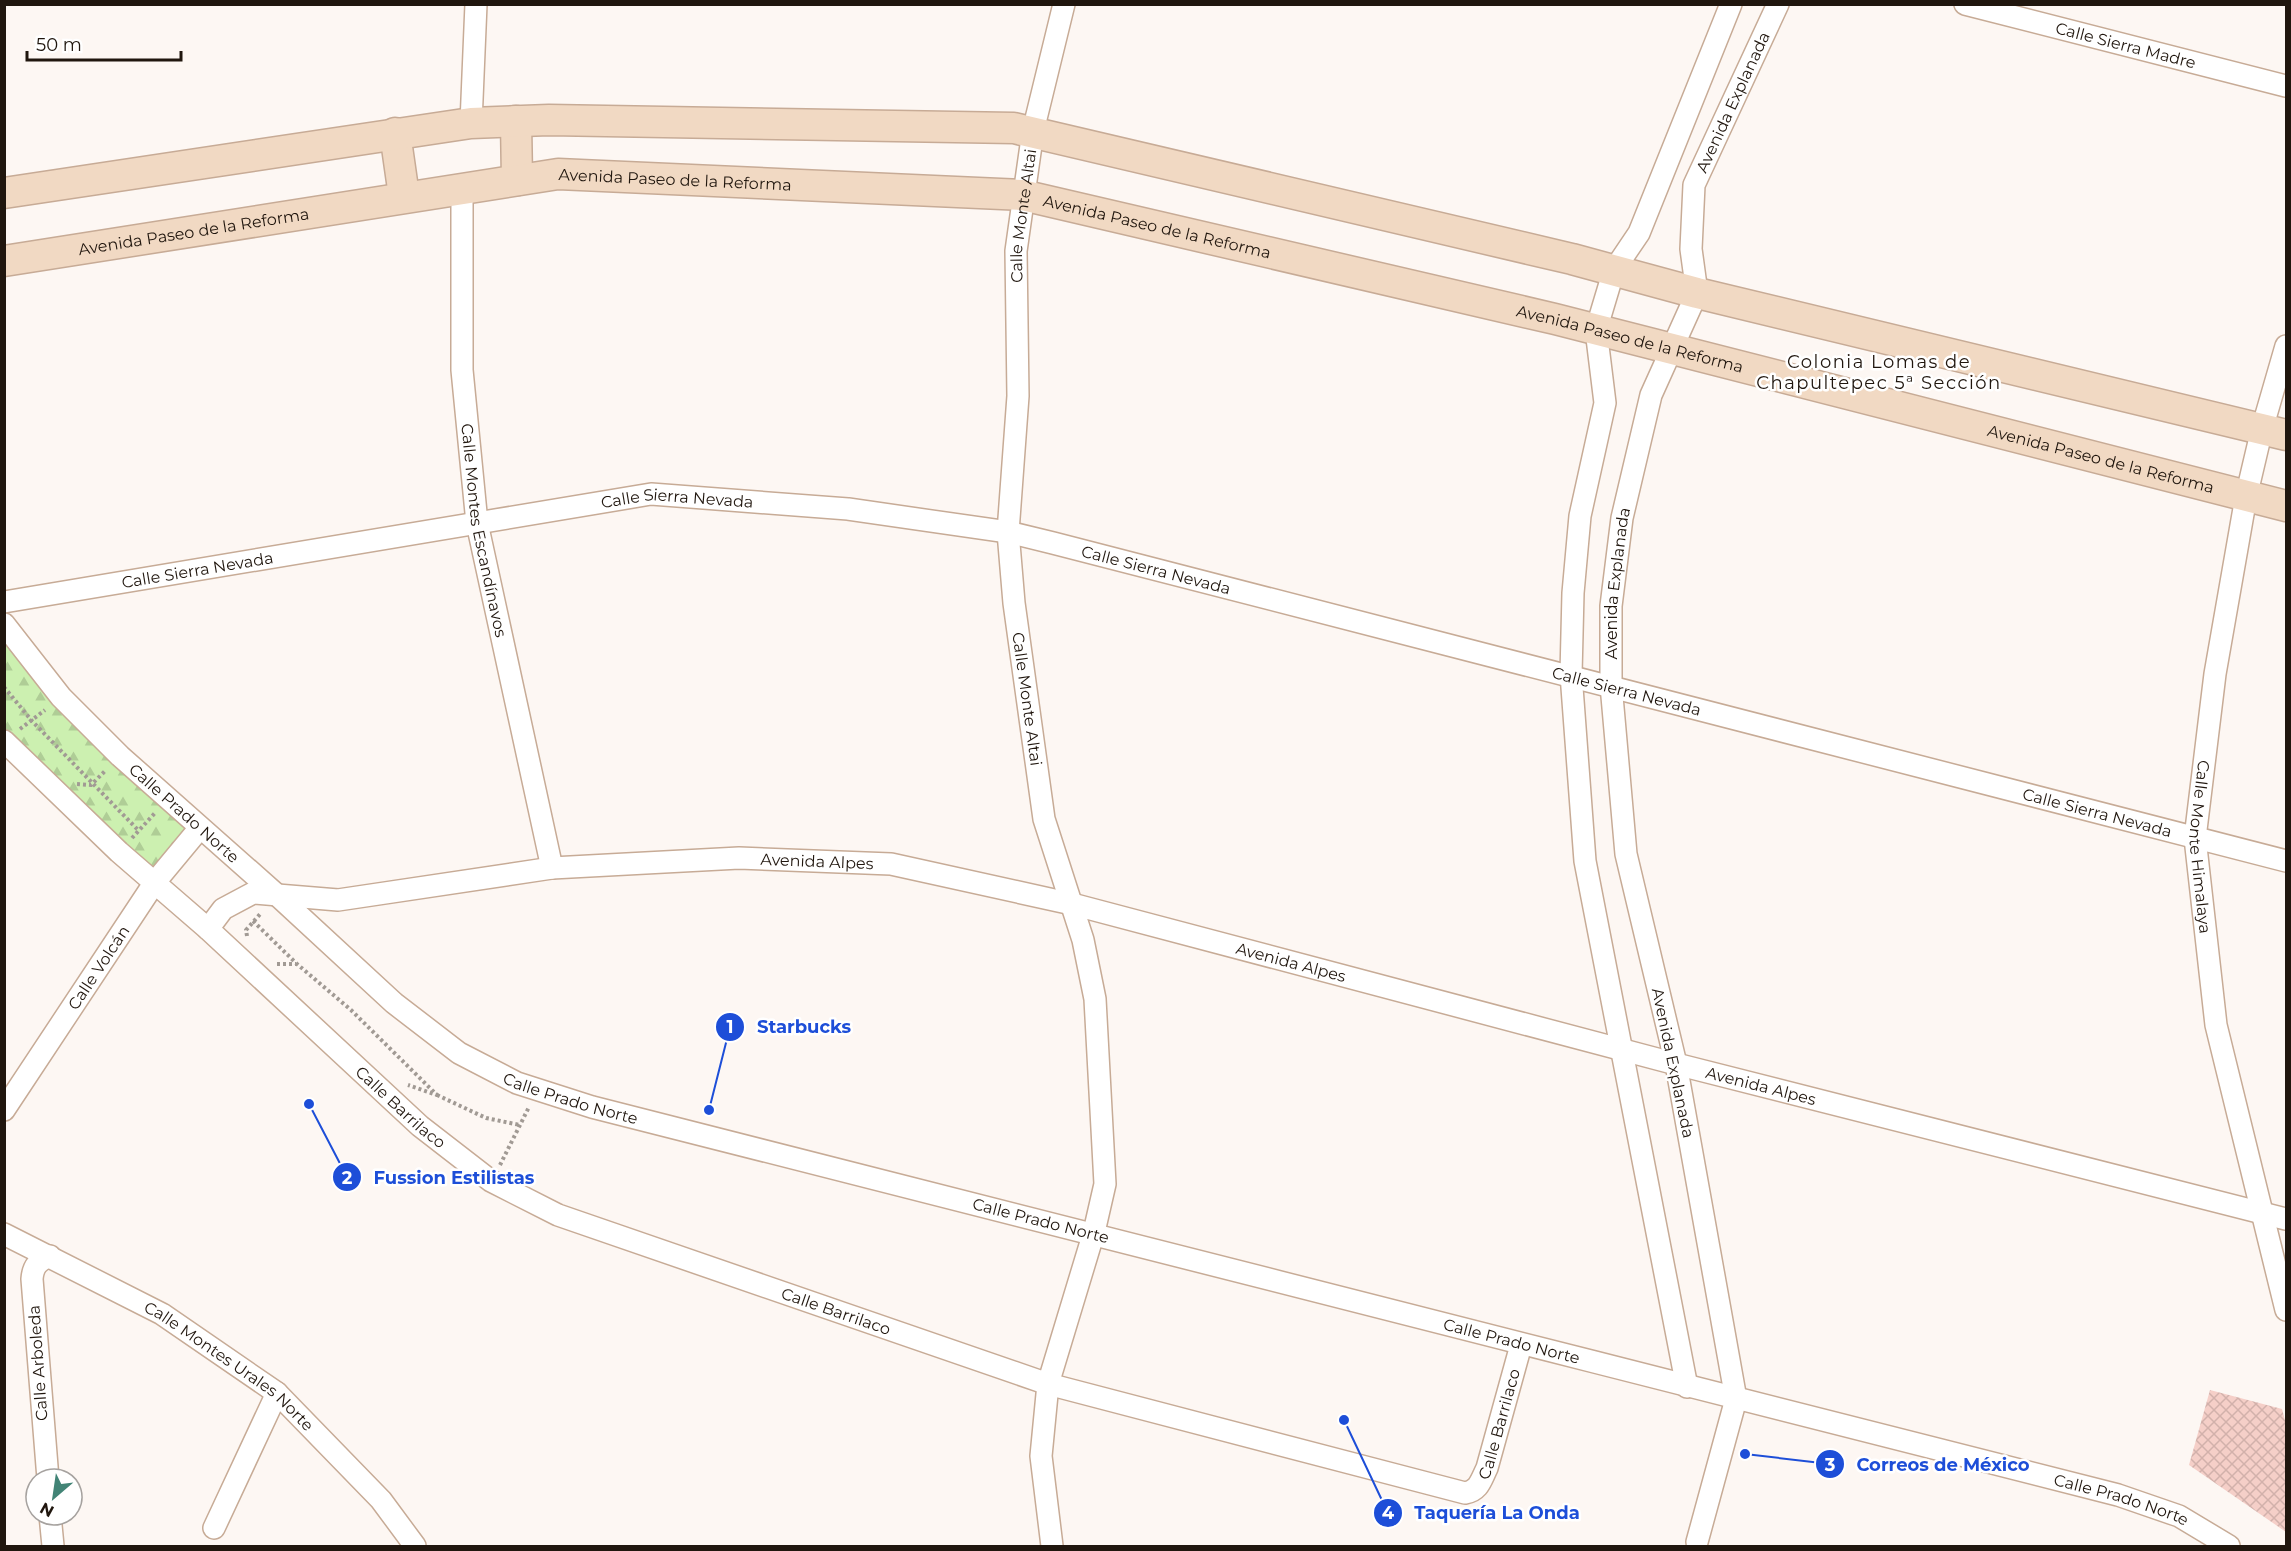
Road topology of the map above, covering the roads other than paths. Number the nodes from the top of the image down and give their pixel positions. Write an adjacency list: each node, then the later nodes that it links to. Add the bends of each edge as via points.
1 (476, 4): 8 (street)
2 (1064, 4): 9 (street, Calle Monte Altai)
3 (1731, 4): 17 (street, Avenida Explanada, via 1639,233)
4 (1778, 4): 18 (street, Avenida Explanada, via 1694,185 1690,249)
5 (1965, 4): 6 (street, Calle Sierra Madre)
6 (2286, 86)
7 (516, 121): 8 (main road); 9 (main road, via 1002,128); 11 (main road)
8 (471, 123): 10 (main road)
9 (1033, 132): 14 (street, Calle Monte Altai); 17 (main road)
10 (395, 134): 13 (main road); 15 (main road)
11 (517, 180): 12 (main road, Avenida Paseo de la Reforma); 14 (main road, Avenida Paseo de la Reforma, via 558,174)
12 (462, 187): 15 (main road, Avenida Paseo de la Reforma); 25 (street, Calle Montes Escandínavos, via 462,370)
13 (4, 193)
14 (1022, 195): 19 (main road, Avenida Paseo de la Reforma); 26 (street, Calle Monte Altai, via 1016,251 1018,396)
15 (404, 196): 16 (main road, Avenida Paseo de la Reforma)
16 (4, 261)
17 (1614, 270): 18 (main road); 19 (street, Avenida Explanada)
18 (1697, 293): 21 (street, Avenida Explanada); 22 (main road)
19 (1596, 330): 21 (main road, Avenida Paseo de la Reforma); 29 (street, Avenida Explanada, via 1605,403 1580,516)
20 (2286, 346): 22 (street, Calle Monte Himalaya)
21 (1673, 348): 23 (main road, Avenida Paseo de la Reforma); 30 (street, Avenida Explanada, via 1651,395 1622,518 1611,606)
22 (2274, 432): 23 (street, Calle Monte Himalaya)
23 (2246, 497): 24 (main road, Avenida Paseo de la Reforma); 33 (street, Calle Monte Himalaya, via 2215,675)
24 (2286, 506)
25 (477, 523): 26 (street, Calle Sierra Nevada, via 651,494 848,509); 27 (street, Calle Sierra Nevada); 35 (street, Calle Montes Escandínavos)
26 (1008, 532): 29 (street, Calle Sierra Nevada); 38 (street, Calle Monte Altai, via 1044,819)
27 (4, 602)
28 (4, 624): 32 (street, Calle Prado Norte, via 61,698)
29 (1570, 674): 30 (street, Calle Sierra Nevada); 40 (street, Avenida Explanada, via 1585,861)
30 (1611, 685): 33 (street, Calle Sierra Nevada); 41 (street, Avenida Explanada, via 1626,854)
31 (9, 737): 36 (street, via 46,783)
32 (199, 829): 36 (street, Calle Volcán); 37 (street, Calle Prado Norte)
33 (2195, 838): 34 (street, Calle Sierra Nevada); 43 (street, Calle Monte Himalaya, via 2216,1025)
34 (2286, 861)
35 (552, 868): 37 (street, Avenida Alpes, via 338,900); 38 (street, Avenida Alpes, via 739,858 891,864)
36 (155, 882): 39 (street, Calle Barrilaco); 42 (street, Calle Volcán)
37 (272, 903): 39 (street, Avenida Alpes, via 253,893 238,899); 45 (street, Calle Prado Norte, via 459,1053 517,1083 592,1107)
38 (1072, 904): 40 (street, Avenida Alpes); 45 (street, Calle Monte Altai, via 1095,999 1105,1184)
39 (208, 929): 50 (street, Calle Barrilaco, via 420,1126 491,1181 558,1215)
40 (1622, 1048): 41 (street, Avenida Alpes); 51 (street, Avenida Explanada)
41 (1676, 1064): 43 (street, Avenida Alpes); 53 (street, Avenida Explanada)
42 (4, 1110)
43 (2262, 1213): 44 (street, Avenida Alpes); 48 (street, Calle Monte Himalaya)
44 (2286, 1219)
45 (1094, 1233): 49 (street, Calle Prado Norte); 50 (street, Calle Monte Altai)
46 (4, 1234): 47 (street, Calle Montes Urales Norte)
47 (50, 1256): 52 (street, Calle Montes Urales Norte, via 162,1314); 54 (street, Calle Arboleda, via 39,1261 32,1279)
48 (2286, 1310)
49 (1521, 1346): 50 (street, Calle Barrilaco, via 1486,1468 1478,1486 1466,1493); 51 (street, Calle Prado Norte)
50 (1048, 1384): 60 (street, Calle Monte Altai, via 1041,1456)
51 (1687, 1387): 53 (street, Calle Prado Norte)
52 (277, 1393): 56 (street); 59 (street, Calle Montes Urales Norte, via 381,1500)
53 (1736, 1399): 57 (street); 61 (street, Calle Prado Norte, via 2118,1495 2179,1516)
54 (47, 1467)
55 (51, 1527): 58 (street)
56 (214, 1528)
57 (1697, 1542)
58 (53, 1546)
59 (415, 1546)
60 (1052, 1546)
61 (2229, 1546)

